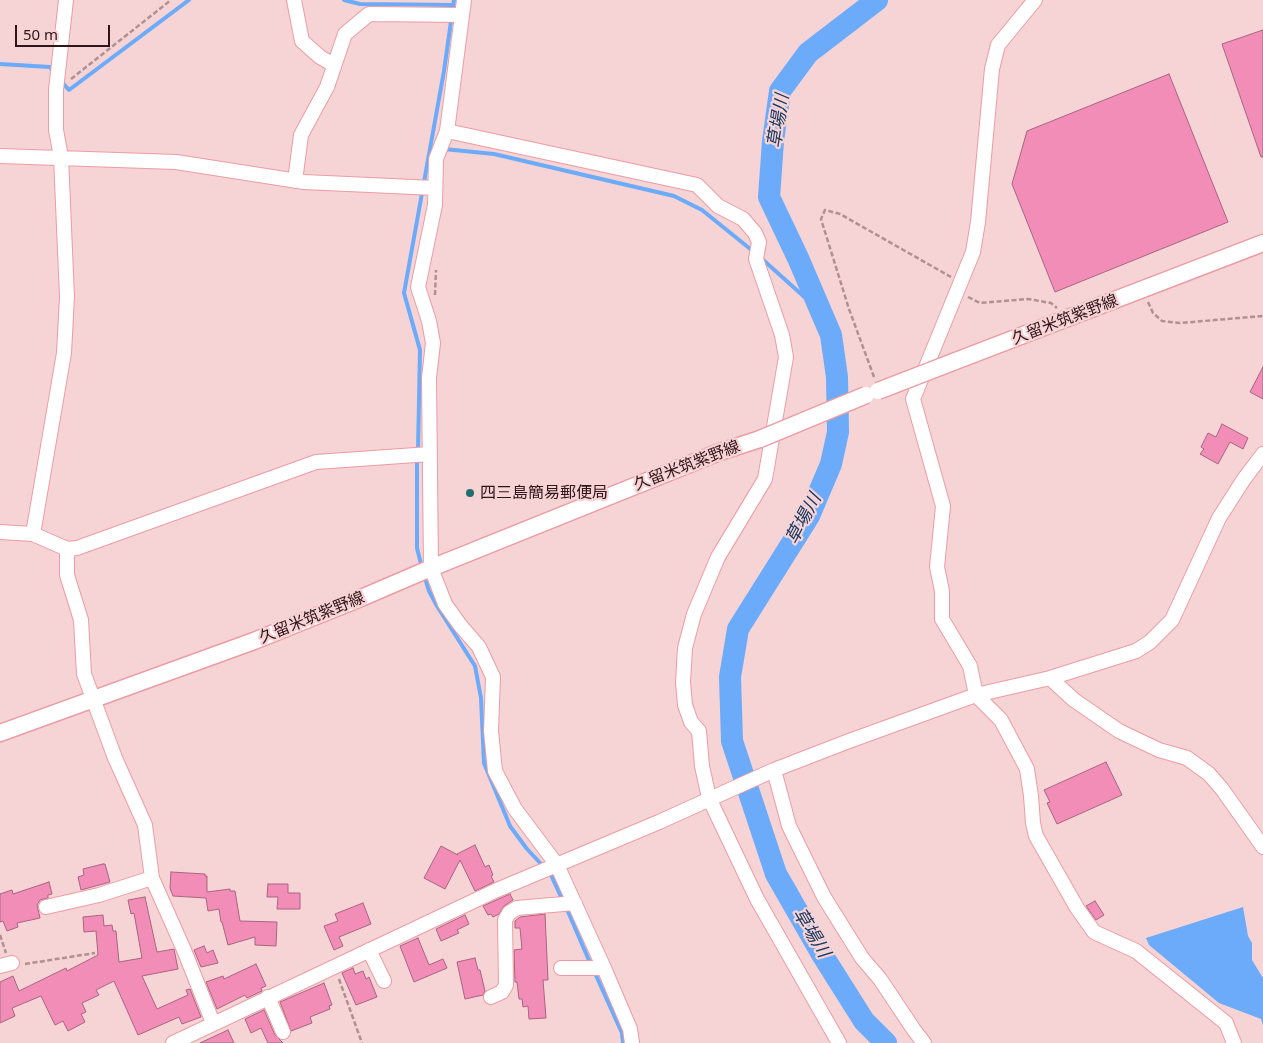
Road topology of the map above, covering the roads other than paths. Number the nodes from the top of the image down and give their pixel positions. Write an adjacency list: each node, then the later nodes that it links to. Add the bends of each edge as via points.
1 (66, 0): 9 (street, via 56,90 56,130)
2 (294, 0): 6 (street, via 302,41)
3 (464, 0): 5 (street)
4 (1034, 0): 20 (street, via 998,45 992,69 973,252 913,399 943,506 937,567 942,591 942,619 970,666)
5 (462, 15): 6 (street, via 369,14 345,34); 7 (street)
6 (334, 65): 10 (street, via 327,87 301,135)
7 (446, 131): 11 (street, via 436,159); 24 (street, via 696,185 718,206 743,219 759,242 756,259 786,356 772,445 765,479 718,557 704,587 686,648 683,682 685,705 691,722 699,731 702,766)
8 (0, 156): 9 (street)
9 (61, 158): 10 (street, via 176,162); 16 (street, via 67,297 64,353)
10 (295, 180): 11 (street)
11 (435, 188): 13 (street, via 435,205 418,287 433,343 429,378)
12 (1263, 243): 18 (main road, 久留米筑紫野線, bridge, via 717,453)
13 (430, 454): 17 (street, via 316,462); 18 (street)
14 (1263, 454): 19 (street, via 1219,518 1172,620 1136,651)
15 (0, 532): 16 (street)
16 (33, 534): 17 (street)
17 (67, 549): 21 (street, via 67,575 80,620 84,674)
18 (431, 568): 21 (main road, 久留米筑紫野線, via 254,641); 26 (street, via 445,604 479,646 493,676 491,731 495,772 515,809)
19 (1050, 678): 20 (street); 25 (street, via 1074,700 1119,731 1159,750 1187,758 1208,774)
20 (976, 695): 23 (street); 42 (street, via 1001,720 1027,769 1036,836 1094,932 1136,951 1226,1022)
21 (92, 699): 22 (main road, 久留米筑紫野線); 27 (street, via 146,825)
22 (0, 733)
23 (772, 771): 24 (street); 41 (street, via 789,826 824,897 862,958)
24 (713, 797): 26 (street); 40 (street, via 757,899)
25 (1263, 847)
26 (556, 865): 28 (street); 30 (street)
27 (152, 878): 29 (street); 36 (street)
28 (576, 903): 32 (street); 35 (street, via 517,908 509,913 505,920 506,985 502,992)
29 (46, 907)
30 (369, 950): 33 (street); 34 (street)
31 (561, 968): 32 (street)
32 (604, 968): 39 (street, via 630,1029)
33 (384, 981)
34 (268, 997): 36 (street); 37 (street)
35 (491, 997)
36 (213, 1023): 38 (street)
37 (283, 1032)
38 (173, 1043)
39 (632, 1043)
40 (839, 1043)
41 (924, 1043)
42 (1234, 1043)

